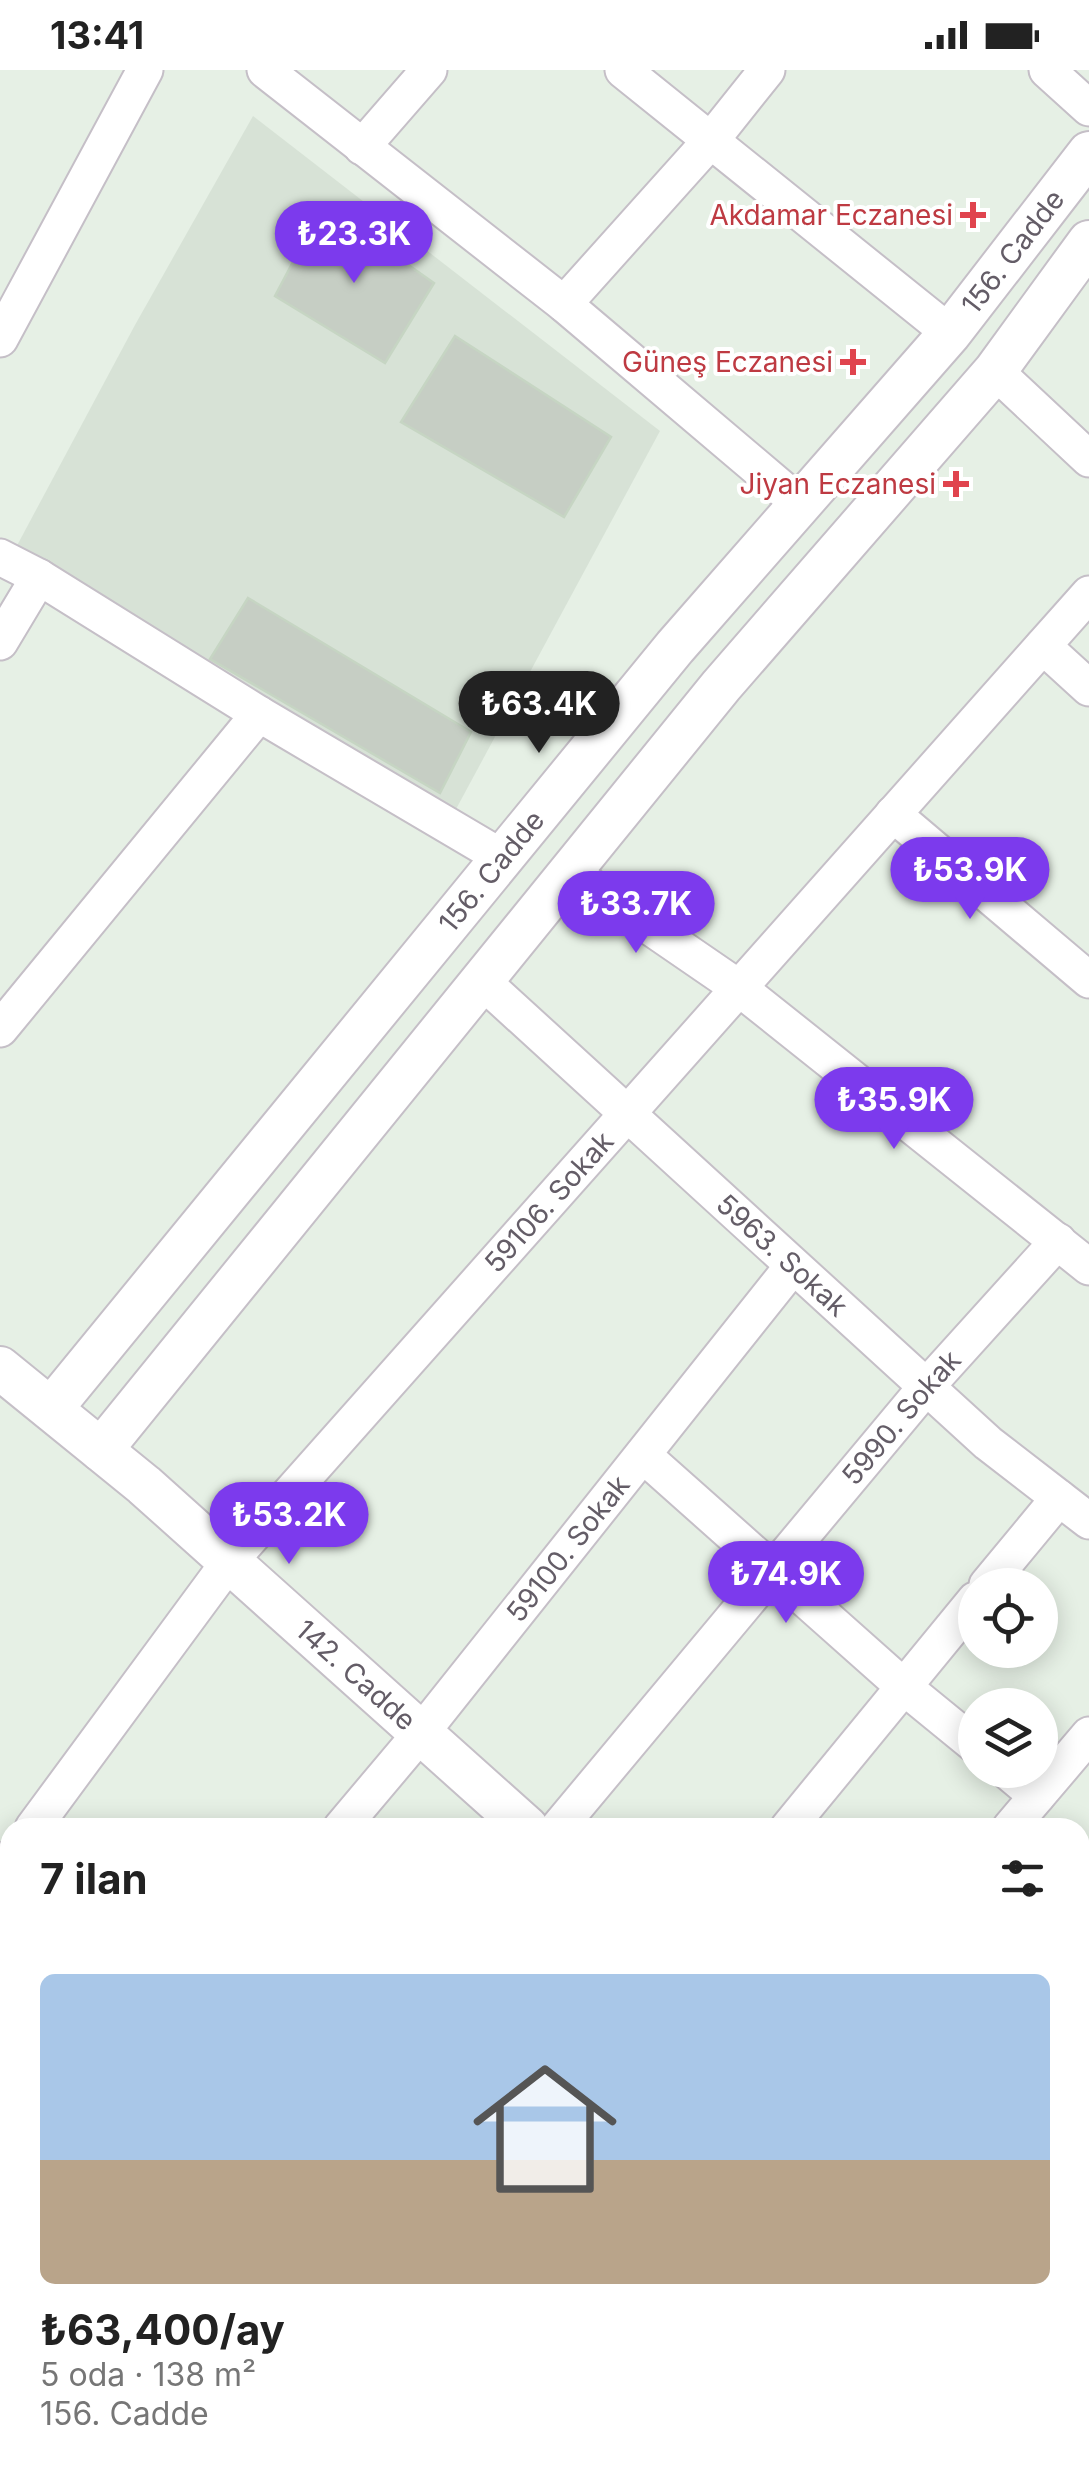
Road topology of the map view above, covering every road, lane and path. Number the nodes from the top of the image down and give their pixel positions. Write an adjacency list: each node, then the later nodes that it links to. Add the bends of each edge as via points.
1 (145, 70): 14 (street)
2 (265, 70): 9 (street)
3 (429, 70): 9 (street)
4 (624, 70): 8 (street)
5 (767, 70): 8 (street)
6 (1046, 70): 7 (street)
7 (1089, 108)
8 (712, 138): 12 (street); 13 (street)
9 (362, 147): 12 (street)
10 (1089, 153): 13 (street, 156. Cadde)
11 (1089, 242): 15 (street, 156. Cadde)
12 (564, 304): 17 (street)
13 (950, 333): 17 (street, 156. Cadde)
14 (0, 339)
15 (995, 371): 16 (street); 27 (street, 156. Cadde, via 720,686)
16 (1089, 459)
17 (800, 504): 26 (street, 156. Cadde)
18 (0, 557): 19 (street)
19 (39, 577): 21 (street); 24 (street)
20 (1089, 594): 22 (street, 59106. Sokak)
21 (0, 642)
22 (1043, 646): 23 (street); 25 (street, 59106. Sokak)
23 (1089, 688)
24 (259, 714): 26 (street); 31 (street)
25 (893, 814): 29 (street); 30 (street, 59106. Sokak)
26 (503, 858): 38 (street, 156. Cadde)
27 (570, 872): 28 (street, 156. Cadde); 30 (street)
28 (481, 980): 32 (street, 5963. Sokak); 39 (street, 156. Cadde)
29 (1089, 980)
30 (739, 988): 32 (street, 59106. Sokak); 33 (street)
31 (0, 1029)
32 (628, 1112): 35 (street, 5963. Sokak); 43 (street, 59106. Sokak)
33 (1058, 1241): 34 (street); 37 (street, 5990. Sokak)
34 (1088, 1265)
35 (792, 1266): 37 (street, 5963. Sokak); 40 (street, 59100. Sokak)
36 (0, 1368): 38 (street, 142. Cadde)
37 (926, 1387): 41 (street, 5963. Sokak); 45 (street, 5990. Sokak)
38 (50, 1409): 39 (street, 142. Cadde)
39 (100, 1450): 43 (street, 142. Cadde)
40 (643, 1455): 45 (street); 49 (street, 59100. Sokak)
41 (1059, 1498): 42 (street, 5963. Sokak); 44 (street)
42 (1089, 1521)
43 (229, 1562): 49 (street, 142. Cadde); 53 (street, 59106. Sokak)
44 (1001, 1568)
45 (773, 1570): 47 (street); 56 (street, 5990. Sokak)
46 (958, 1621): 47 (street)
47 (904, 1687): 48 (street); 57 (street)
48 (958, 1731)
49 (421, 1734): 54 (street, 59100. Sokak); 55 (street, 142. Cadde)
50 (1089, 1735): 52 (street)
51 (1027, 1788): 52 (street)
52 (1037, 1796): 58 (street)
53 (39, 1818)
54 (350, 1818)
55 (515, 1818)
56 (566, 1818)
57 (796, 1818)
58 (1018, 1818)

